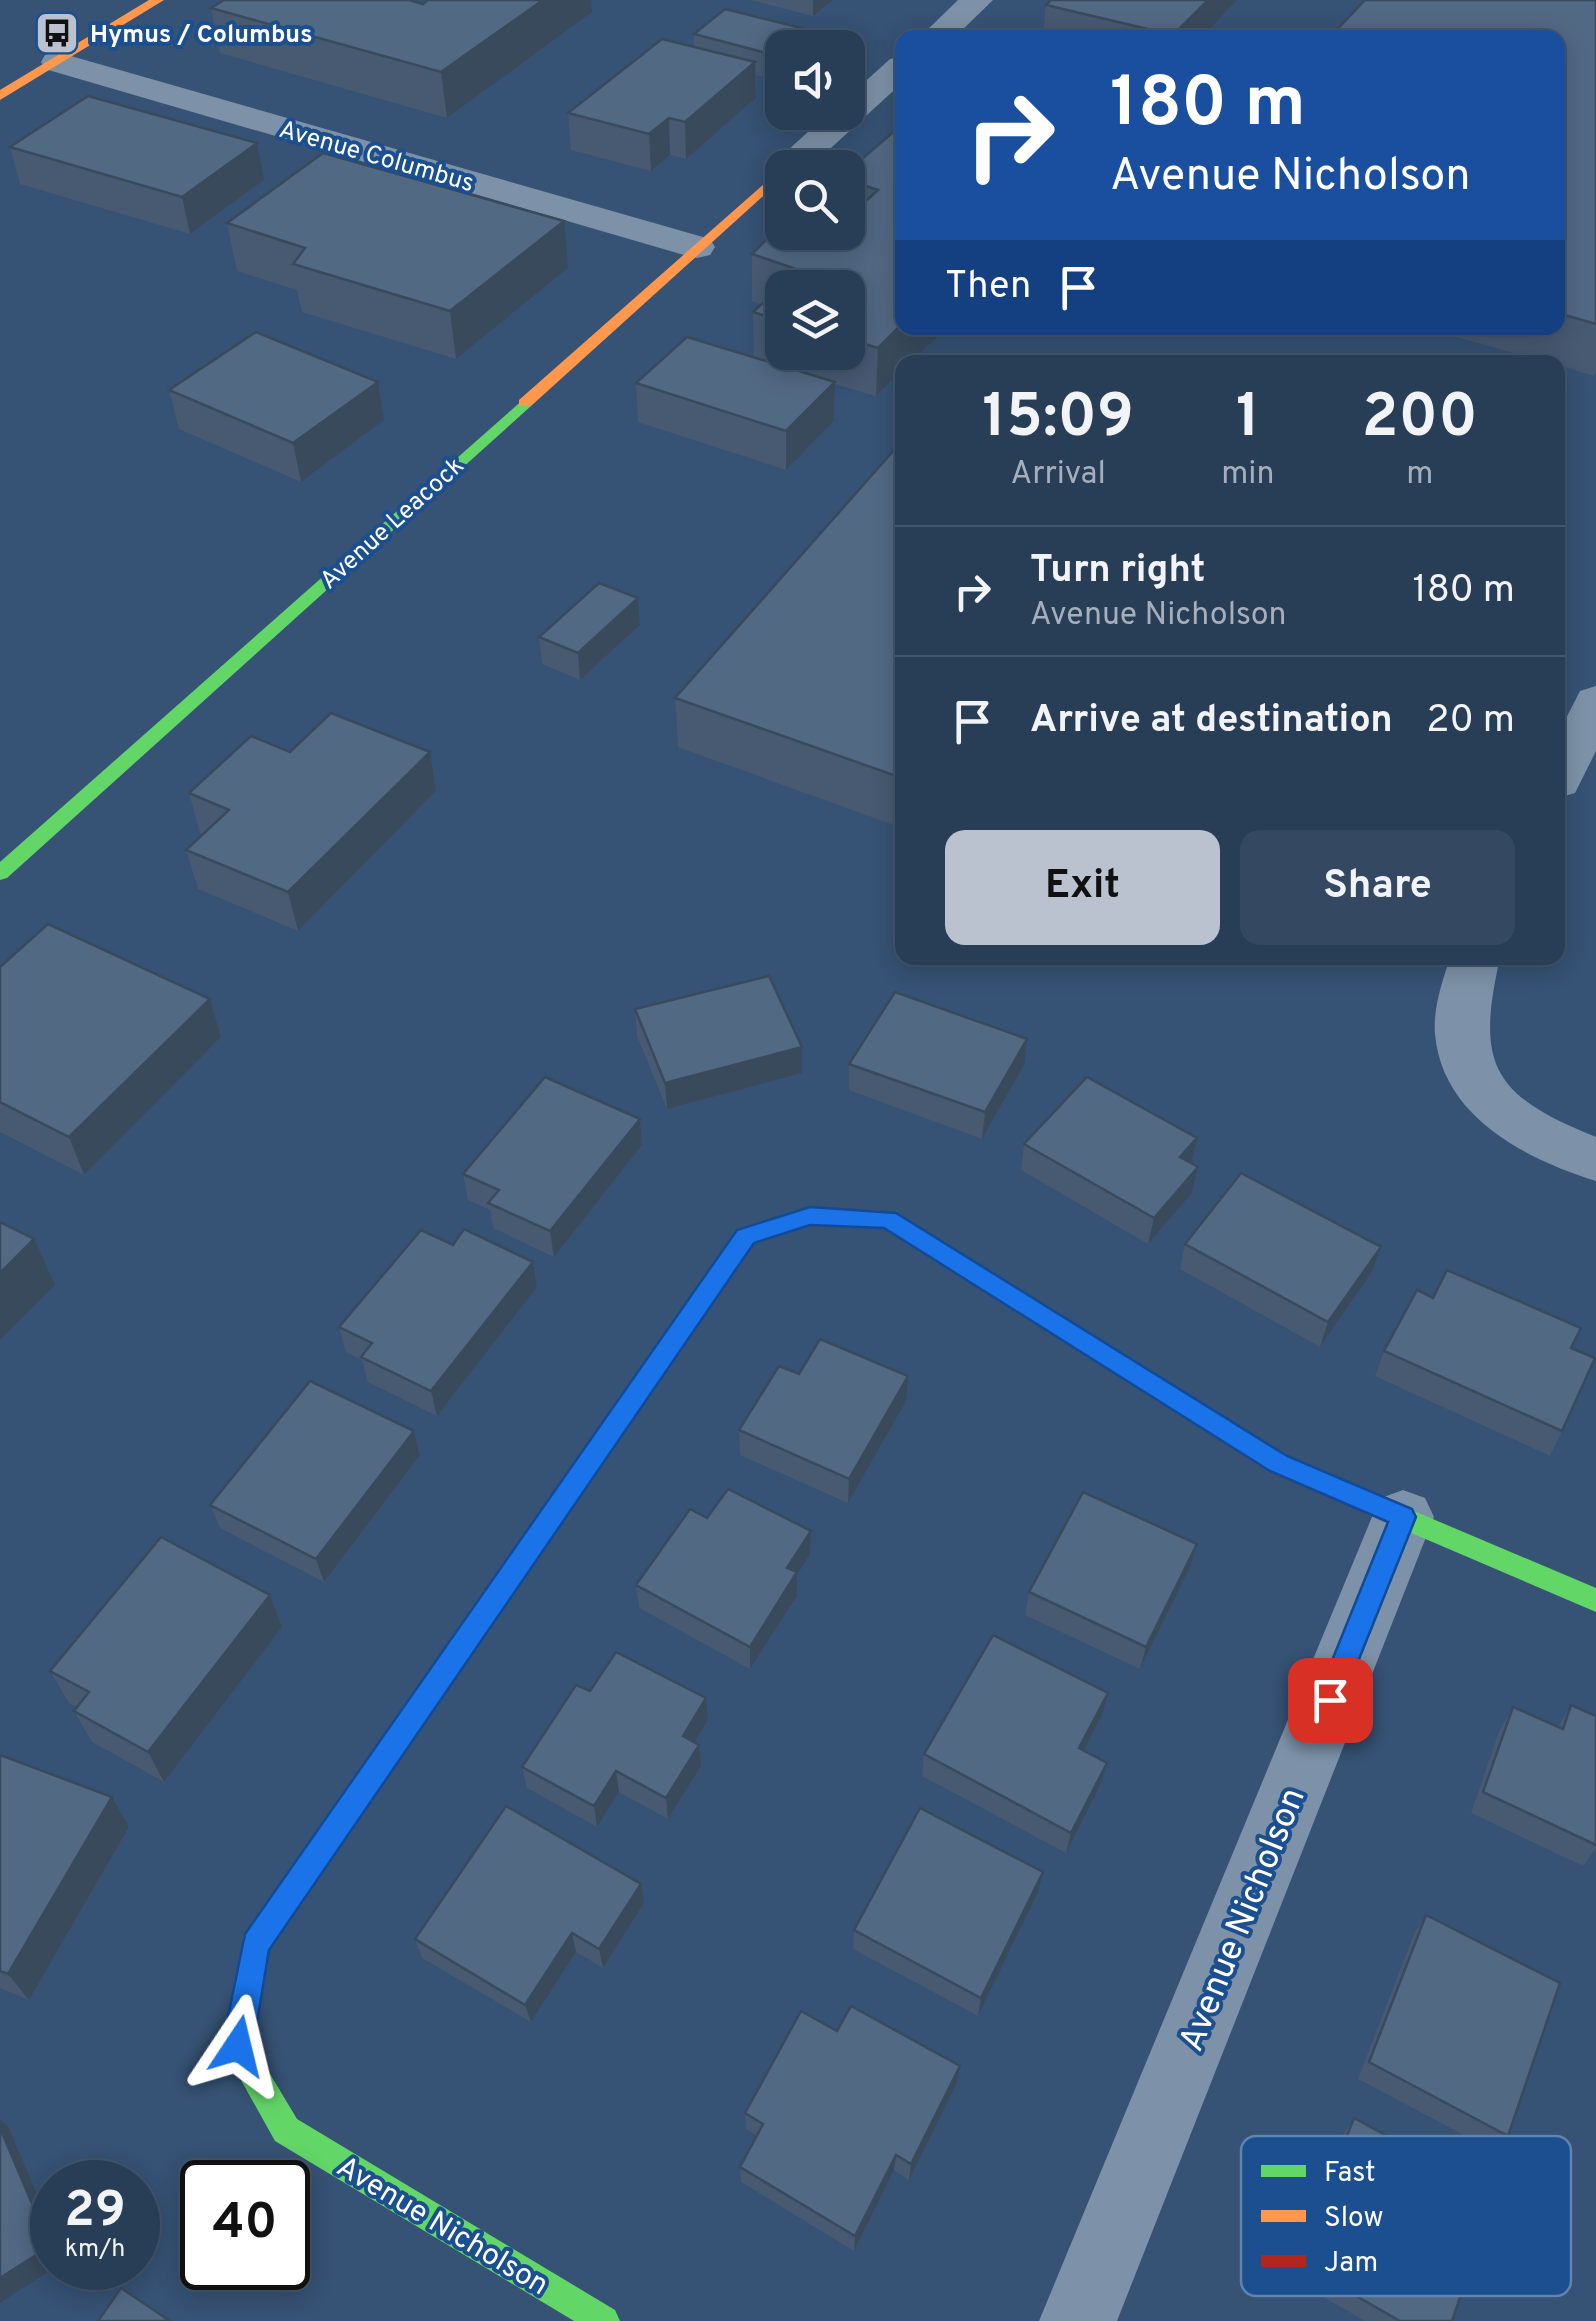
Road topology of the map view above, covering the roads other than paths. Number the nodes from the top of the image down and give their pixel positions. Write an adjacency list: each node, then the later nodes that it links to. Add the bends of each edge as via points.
1 (158, 0): 4 (street)
2 (978, 0): 3 (street)
3 (944, 30)
4 (57, 62): 6 (street); 9 (street, Avenue Columbus)
5 (895, 72): 7 (street, Avenue Leacock)
6 (0, 96)
7 (808, 150)
8 (765, 188): 9 (street, Avenue Leacock)
9 (697, 248): 12 (street, Avenue Leacock)
10 (1596, 701): 11 (street)
11 (1565, 767)
12 (0, 873)
13 (1472, 965): 14 (street, via 1458,1025 1476,1082 1530,1130)
14 (1596, 1160)
15 (1403, 1517): 16 (street, Avenue Nicholson); 17 (street, Avenue Nicholson, via 1278,1464 888,1219 810,1216 746,1236 255,1944 238,2046 286,2130); 18 (street, Avenue Nicholson)
16 (1596, 1600)
17 (604, 2321)
18 (1078, 2321)

